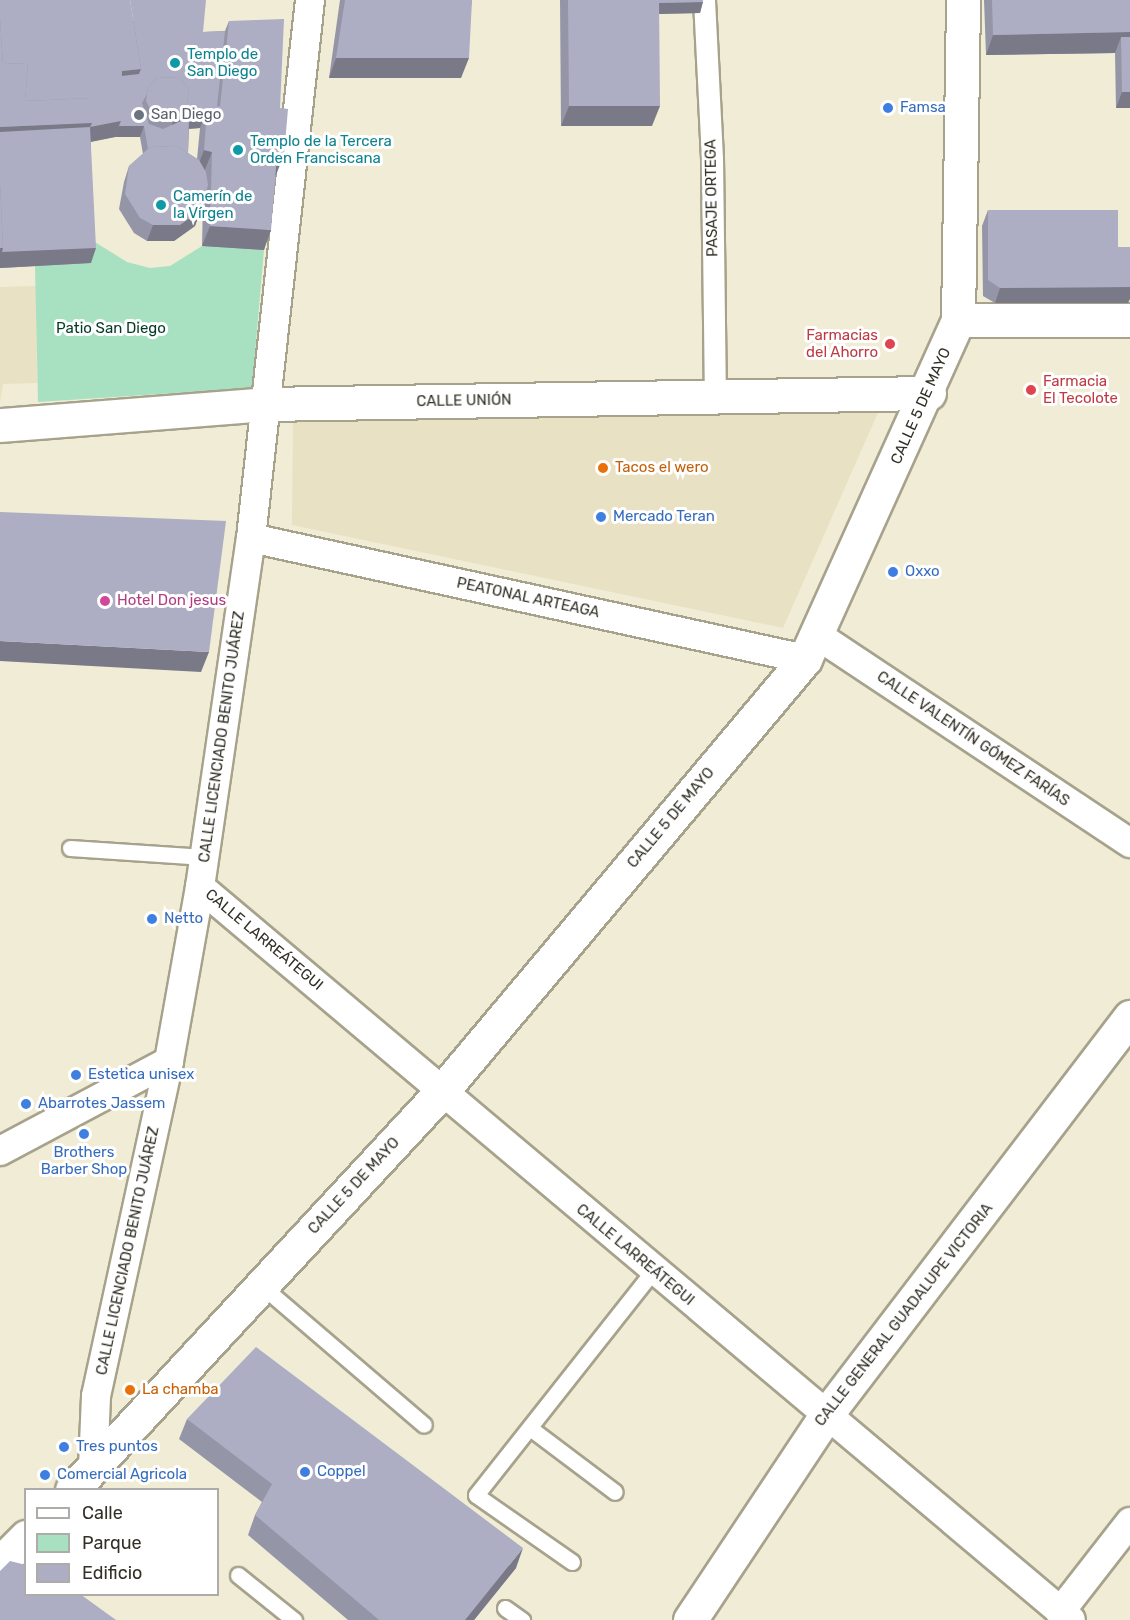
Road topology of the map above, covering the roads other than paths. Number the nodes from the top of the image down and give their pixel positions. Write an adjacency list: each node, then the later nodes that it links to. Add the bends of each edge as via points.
1 (310, 0): 8 (street, CALLE LICENCIADO BENITO JUÁREZ)
2 (704, 0): 7 (street, PASAJE ORTEGA, via 711,158)
3 (963, 0): 4 (street, CALLE 5 DE MAYO)
4 (958, 320): 5 (street); 6 (street, CALLE 5 DE MAYO)
5 (1130, 320)
6 (928, 393): 7 (street, CALLE UNIÓN); 11 (street, CALLE 5 DE MAYO)
7 (714, 396): 8 (street, CALLE UNIÓN)
8 (265, 404): 9 (street, CALLE UNIÓN); 10 (street, CALLE LICENCIADO BENITO JUÁREZ)
9 (0, 425)
10 (251, 538): 11 (street, PEATONAL ARTEAGA); 14 (street, CALLE LICENCIADO BENITO JUÁREZ)
11 (811, 647): 12 (street, CALLE VALENTÍN GÓMEZ FARÍAS); 18 (street, CALLE 5 DE MAYO)
12 (1130, 843)
13 (70, 848): 14 (lane)
14 (205, 857): 15 (street, CALLE LICENCIADO BENITO JUÁREZ)
15 (200, 887): 17 (street, CALLE LICENCIADO BENITO JUÁREZ); 18 (street, CALLE LARREÁTEGUI)
16 (1130, 1017): 22 (street, CALLE GENERAL GUADALUPE VICTORIA)
17 (169, 1061): 19 (street); 25 (street, CALLE LICENCIADO BENITO JUÁREZ, via 96,1396)
18 (443, 1089): 20 (street, CALLE LARREÁTEGUI); 21 (street, CALLE 5 DE MAYO)
19 (0, 1151)
20 (653, 1271): 22 (street, CALLE LARREÁTEGUI); 24 (lane)
21 (262, 1286): 23 (lane); 25 (street, CALLE 5 DE MAYO)
22 (825, 1415): 34 (street, CALLE LARREÁTEGUI); 37 (street, CALLE GENERAL GUADALUPE VICTORIA)
23 (424, 1425)
24 (530, 1428): 26 (lane); 29 (lane, via 476,1495)
25 (82, 1479)
26 (615, 1492)
27 (1130, 1522): 34 (street)
28 (24, 1539): 30 (street)
29 (572, 1562)
30 (0, 1564): 32 (street)
31 (238, 1575): 35 (lane)
32 (24, 1581)
33 (506, 1608): 36 (lane)
34 (1062, 1617)
35 (294, 1620)
36 (522, 1620)
37 (690, 1620)

